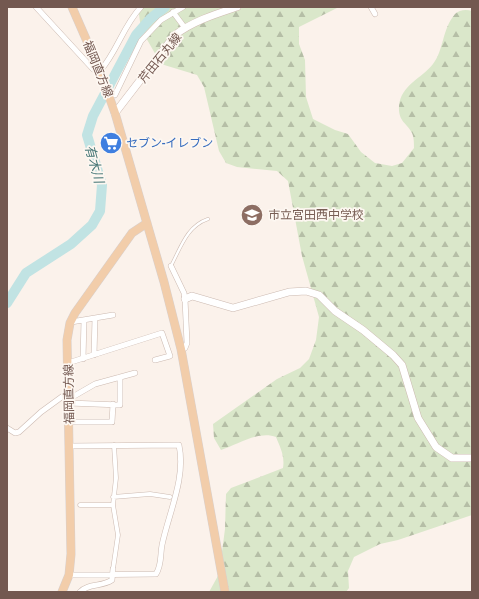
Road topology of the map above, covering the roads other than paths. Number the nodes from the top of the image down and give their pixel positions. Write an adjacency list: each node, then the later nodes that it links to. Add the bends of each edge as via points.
1 (36, 7): 10 (street, via 93,69)
2 (72, 7): 10 (main road, 福岡直方線)
3 (141, 7): 10 (street, via 125,28)
4 (183, 7): 7 (street)
5 (237, 7): 9 (street, 芹田石丸線)
6 (371, 7): 8 (street)
7 (173, 12): 9 (street); 11 (street, via 150,30 141,42)
8 (375, 14)
9 (185, 28): 12 (street, 芹田石丸線, via 171,41)
10 (101, 74): 11 (main road, 福岡直方線)
11 (113, 98): 12 (main road, 福岡直方線)
12 (115, 113): 14 (main road, 福岡直方線)
13 (208, 219): 15 (lane, via 198,222 192,228)
14 (147, 223): 20 (main road, 福岡直方線, via 132,233); 21 (main road, 福岡直方線)
15 (171, 266): 16 (street)
16 (185, 299): 21 (street, via 187,343 185,348); 34 (street, via 192,296 233,308 289,292 306,291 319,295 402,365 418,418 436,447 452,458)
17 (113, 315): 18 (street)
18 (95, 318): 19 (street); 22 (street)
19 (84, 320): 20 (street); 23 (street)
20 (71, 322): 25 (main road, 福岡直方線)
21 (181, 349): 43 (main road, 福岡直方線)
22 (94, 355): 23 (street); 24 (street, via 162,333 170,356)
23 (82, 359): 25 (street)
24 (155, 360)
25 (68, 363): 28 (main road, 福岡直方線)
26 (135, 373): 27 (street)
27 (120, 377): 28 (street, via 95,384); 29 (street, via 120,404)
28 (69, 399): 29 (street); 30 (main road, 福岡直方線); 31 (street, via 63,396 19,432)
29 (113, 404): 30 (street, via 112,422)
30 (69, 422): 33 (main road, 福岡直方線)
31 (7, 428)
32 (114, 445): 33 (street); 35 (street, via 116,478); 36 (street, via 179,445 180,468)
33 (70, 446): 40 (main road, 福岡直方線)
34 (472, 458)
35 (113, 497): 36 (street, via 150,494); 38 (street)
36 (172, 497): 39 (street, via 160,567 156,574)
37 (80, 504): 38 (street)
38 (113, 505): 39 (street, via 118,535)
39 (113, 572): 40 (street); 42 (street, via 112,580 108,583 90,586)
40 (69, 575): 41 (main road, 福岡直方線)
41 (62, 592)
42 (80, 592)
43 (225, 592)

